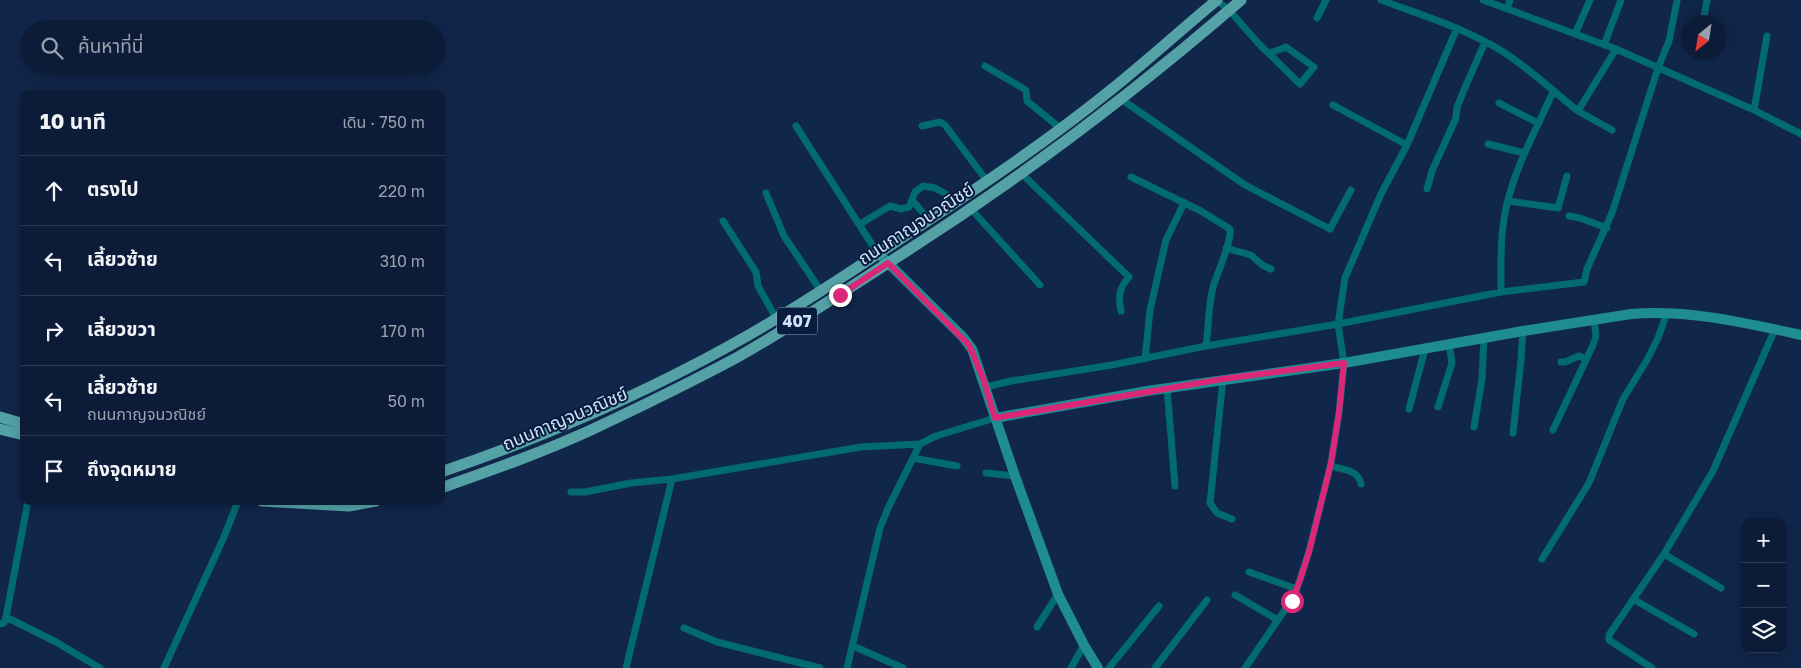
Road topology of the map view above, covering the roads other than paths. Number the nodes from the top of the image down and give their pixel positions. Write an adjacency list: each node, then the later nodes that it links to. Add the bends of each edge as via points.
1 (1216, 0): 12 (street); 33 (main road, ถนนกาญจนวณิชย์ / 407, via 1111,90)
2 (1241, 0): 12 (main road, ถนนกาญจนวณิชย์)
3 (1326, 0): 14 (street)
4 (1381, 0): 15 (street)
5 (1483, 0): 11 (street)
6 (1510, 0): 11 (street)
7 (1590, 0): 16 (street)
8 (1621, 0): 19 (street)
9 (1708, 0): 13 (street)
10 (1677, 1): 23 (street, via 1669,41)
11 (1507, 9): 16 (street)
12 (1229, 10): 21 (street); 25 (main road, ถนนกาญจนวณิชย์)
13 (1705, 15)
14 (1317, 18)
15 (1457, 28): 18 (street); 37 (street)
16 (1575, 34): 19 (street)
17 (1766, 36): 28 (street)
18 (1485, 42): 24 (street, via 1514,60); 43 (street)
19 (1604, 45): 20 (street)
20 (1616, 49): 23 (street); 29 (street)
21 (1270, 53): 21 (street, via 1300,84 1314,67 1286,47)
22 (985, 66): 33 (street, via 1026,90 1027,100)
23 (1658, 68): 28 (street); 55 (street)
24 (1553, 92): 29 (street); 30 (street)
25 (1121, 99): 39 (main road, ถนนกาญจนวณิชย์ / 407); 44 (street, via 1245,185 1330,229)
26 (1499, 103): 30 (street)
27 (1333, 105): 37 (street)
28 (1754, 110): 35 (street)
29 (1578, 111): 34 (street)
30 (1538, 123): 38 (street)
31 (796, 126): 54 (street)
32 (922, 126): 42 (street, via 944,124)
33 (1060, 128): 42 (main road, ถนนกาญจนวณิชย์ / 407)
34 (1612, 130)
35 (1801, 134)
36 (1488, 144): 38 (street)
37 (1407, 145): 67 (street, via 1349,266 1342,287)
38 (1524, 153): 48 (street)
39 (1022, 174): 50 (main road, ถนนกาญจนวณิชย์ / 407); 63 (street, via 1129,277 1121,286 1118,298)
40 (1567, 176): 48 (street, via 1558,208)
41 (1131, 177): 49 (street)
42 (987, 181): 47 (main road, ถนนกาญจนวณิชย์ / 407)
43 (1427, 189)
44 (1352, 190)
45 (766, 193): 61 (street, via 784,236)
46 (912, 200): 47 (street, via 917,189 926,186); 53 (street); 54 (street, via 907,208 890,206)
47 (959, 201): 53 (main road, ถนนกาญจนวณิชย์ / 407)
48 (1508, 201): 62 (street, via 1502,237)
49 (1184, 203): 56 (street, via 1229,228); 75 (street, via 1166,240 1150,310)
50 (971, 209): 58 (main road, ถนนกาญจนวณิชย์ / 407); 60 (street)
51 (1569, 216): 55 (street)
52 (724, 221): 65 (street, via 756,272 759,288)
53 (930, 221): 57 (main road, ถนนกาญจนวณิชย์ / 407)
54 (860, 224): 57 (street)
55 (1607, 228): 62 (street, via 1584,282)
56 (1226, 248): 59 (street, via 1251,255 1262,266); 73 (street, via 1213,288)
57 (878, 254): 58 (street); 61 (main road, ถนนกาญจนวณิชย์ / 407)
58 (888, 263): 80 (street, via 966,341); 102 (main road, ถนนกาญจนวณิชย์ / 407, via 735,358 665,394 590,430)
59 (1271, 269)
60 (1040, 285)
61 (821, 291): 65 (main road, ถนนกาญจนวณิชย์ / 407)
62 (1501, 292): 67 (street)
63 (1121, 311)
64 (1667, 313): 66 (street); 68 (street); 110 (street, via 1647,360 1623,399 1589,483)
65 (776, 318): 96 (main road, ถนนกาญจนวณิชย์ / 407, via 732,345 636,393 494,454)
66 (1594, 320): 69 (street); 76 (street, via 1596,336)
67 (1338, 324): 73 (street); 78 (street)
68 (1775, 329): 70 (street); 109 (street, via 1712,471)
69 (1523, 331): 71 (street); 90 (street)
70 (1801, 335)
71 (1484, 338): 72 (street); 87 (street, via 1482,379)
72 (1450, 344): 74 (street); 82 (street, via 1452,363)
73 (1206, 346): 75 (street)
74 (1425, 349): 78 (street); 83 (street)
75 (1145, 359): 80 (street)
76 (1586, 359): 77 (street, via 1578,356); 89 (street)
77 (1560, 362)
78 (1344, 363): 79 (street); 95 (street)
79 (1223, 379): 81 (street); 108 (street, via 1210,503 1216,513)
80 (986, 387): 85 (street)
81 (1167, 388): 85 (street); 101 (street)
82 (1438, 407)
83 (1409, 409)
84 (0, 418): 86 (main road)
85 (995, 418): 92 (street); 98 (street)
86 (20, 423)
87 (1474, 427)
88 (0, 429): 91 (main road)
89 (1553, 430)
90 (1513, 433)
91 (20, 434)
92 (920, 444): 93 (street); 99 (street, via 861,447)
93 (913, 458): 94 (street); 126 (street, via 880,528)
94 (957, 466)
95 (1330, 466): 100 (street, via 1355,474); 113 (street)
96 (445, 471)
97 (986, 473): 98 (street)
98 (1015, 476): 114 (street)
99 (672, 479): 103 (street); 129 (street)
100 (1361, 484)
101 (1175, 486)
102 (445, 487)
103 (571, 492)
104 (27, 505): 119 (street)
105 (236, 505): 128 (street)
106 (332, 505): 107 (main road)
107 (354, 505)
108 (1232, 519)
109 (1664, 554): 112 (street); 116 (street)
110 (1542, 559)
111 (1249, 572): 113 (street)
112 (1721, 588)
113 (1297, 590): 120 (street)
114 (1058, 594): 122 (street); 125 (street)
115 (1235, 595): 120 (street)
116 (1633, 599): 124 (street); 138 (street, via 1608,638)
117 (1206, 600): 136 (street)
118 (1159, 606): 135 (street)
119 (6, 617): 121 (street); 127 (street)
120 (1278, 620): 137 (street)
121 (0, 624)
122 (1037, 627)
123 (684, 628): 130 (street, via 717,642)
124 (1694, 634)
125 (1084, 645): 133 (street); 134 (street)
126 (853, 646): 131 (street); 132 (street)
127 (100, 668)
128 (164, 668)
129 (626, 668)
130 (820, 668)
131 (847, 668)
132 (904, 668)
133 (1071, 668)
134 (1098, 668)
135 (1109, 668)
136 (1155, 668)
137 (1245, 668)
138 (1652, 668)

